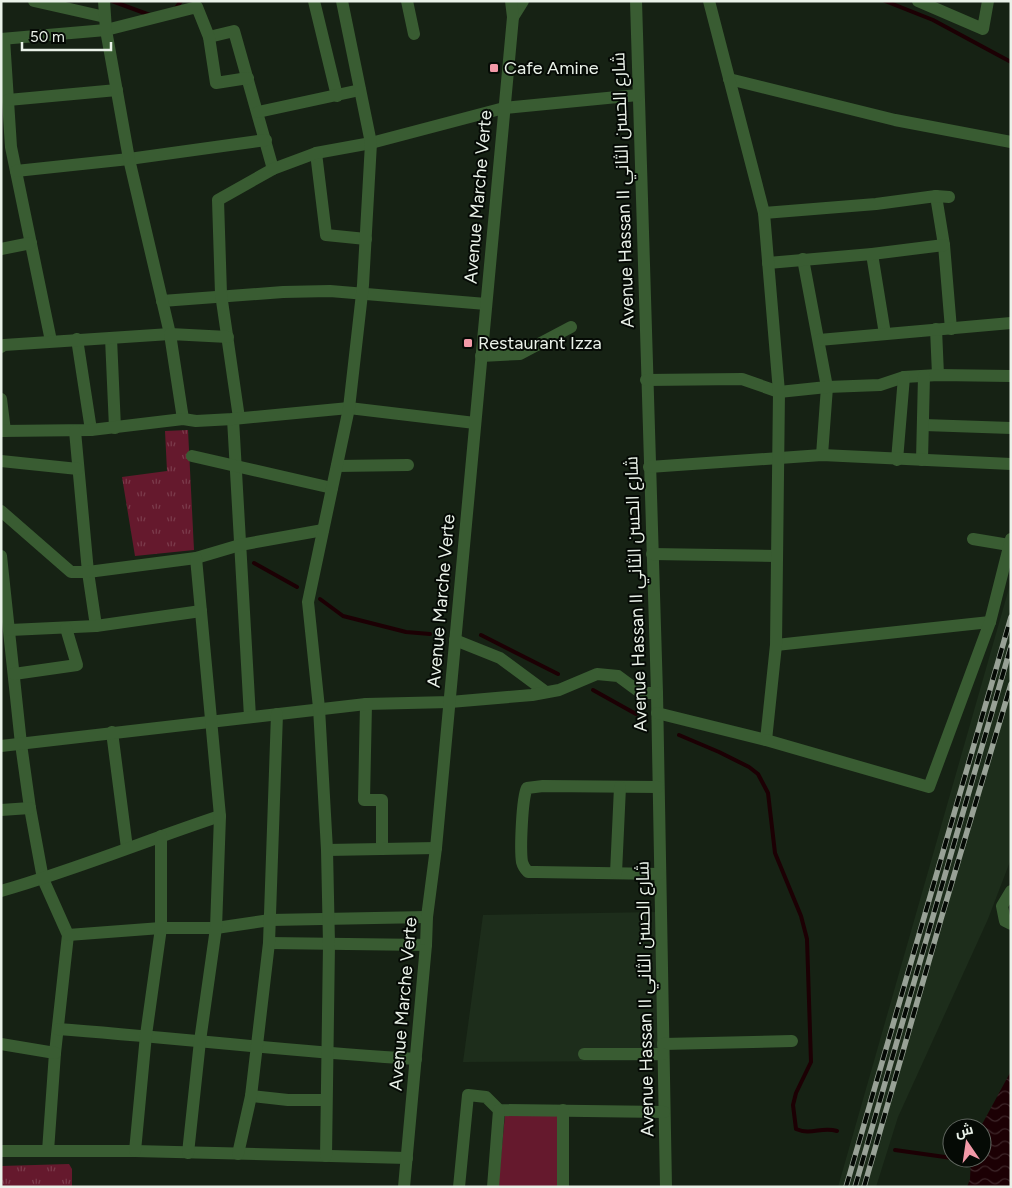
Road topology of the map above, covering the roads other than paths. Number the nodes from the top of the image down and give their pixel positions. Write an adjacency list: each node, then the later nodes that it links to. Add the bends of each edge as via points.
1 (34, 1): 11 (street)
2 (314, 1): 22 (street)
3 (342, 1): 20 (street)
4 (407, 1): 14 (street)
5 (512, 1): 12 (street, Avenue Marche Verte)
6 (523, 1): 12 (street, Avenue Marche Verte)
7 (636, 1): 21 (street, Avenue Hassan II شارع الحسن الثاني)
8 (710, 1): 18 (street)
9 (918, 1): 10 (street, via 983,29)
10 (988, 1)
11 (105, 9): 13 (street)
12 (514, 18): 24 (street, Avenue Marche Verte)
13 (106, 30): 15 (street, via 197,7); 16 (street); 19 (street)
14 (414, 34)
15 (209, 37): 17 (street, via 234,31); 17 (street, via 216,83)
16 (3, 39): 23 (street)
17 (248, 78): 25 (street)
18 (729, 79): 27 (street, via 895,120); 33 (street)
19 (117, 90): 23 (street); 30 (street)
20 (360, 90): 22 (street); 28 (street)
21 (638, 95): 24 (street); 62 (street, Avenue Hassan II شارع الحسن الثاني)
22 (337, 96): 25 (street)
23 (8, 100): 32 (street)
24 (504, 108): 28 (street); 44 (street, Avenue Marche Verte)
25 (258, 112): 26 (street)
26 (266, 140): 30 (street); 31 (street)
27 (1011, 142)
28 (371, 143): 29 (street); 34 (street)
29 (316, 153): 31 (street); 34 (street, via 326,235)
30 (129, 159): 32 (street); 43 (street)
31 (273, 169): 42 (street, via 218,200)
32 (16, 171): 35 (street)
33 (764, 212): 36 (street, via 942,197); 40 (street)
34 (366, 239): 41 (street)
35 (31, 243): 37 (street); 55 (street)
36 (944, 244): 38 (street); 48 (street)
37 (1, 249)
38 (872, 254): 39 (street); 50 (street)
39 (803, 259): 40 (street); 54 (street)
40 (768, 263): 64 (street)
41 (362, 292): 42 (street); 44 (street); 66 (street)
42 (222, 296): 43 (street); 51 (street)
43 (162, 301): 49 (street)
44 (486, 304): 57 (street, Avenue Marche Verte)
45 (1011, 323): 48 (street)
46 (571, 327): 57 (street, via 520,354)
47 (936, 329): 48 (street); 50 (street); 58 (street)
48 (950, 329)
49 (170, 334): 51 (street); 52 (street); 67 (street)
50 (885, 334): 54 (street)
51 (228, 337): 68 (street)
52 (111, 338): 53 (street); 71 (street)
53 (77, 339): 55 (street); 73 (street)
54 (819, 340): 63 (street)
55 (51, 341): 56 (street)
56 (1, 347)
57 (481, 356): 69 (street, Avenue Marche Verte)
58 (938, 375): 59 (street); 60 (street)
59 (924, 376): 61 (street); 70 (street)
60 (1011, 376)
61 (904, 377): 63 (street, via 880,385); 79 (street)
62 (646, 380): 64 (street, via 742,379); 86 (street, Avenue Hassan II شارع الحسن الثاني)
63 (827, 386): 64 (street); 76 (street)
64 (779, 392): 78 (street)
65 (1, 399): 74 (street)
66 (349, 408): 68 (street); 69 (street); 84 (street)
67 (183, 419): 68 (street); 71 (street)
68 (236, 419): 83 (street)
69 (475, 424): 104 (street, Avenue Marche Verte)
70 (924, 425): 72 (street); 80 (street)
71 (115, 428): 73 (street)
72 (1011, 428)
73 (91, 430): 75 (street)
74 (3, 431): 75 (street)
75 (75, 431): 87 (street)
76 (822, 455): 78 (street); 79 (street)
77 (192, 456): 83 (street)
78 (778, 458): 86 (street); 96 (street)
79 (897, 460): 80 (street)
80 (922, 460): 82 (street)
81 (1, 461): 87 (street)
82 (1011, 464)
83 (235, 465): 88 (street); 93 (street)
84 (337, 466): 85 (street); 88 (street)
85 (408, 466)
86 (649, 467): 94 (street, Avenue Hassan II شارع الحسن الثاني)
87 (78, 469): 98 (street)
88 (332, 488): 90 (street)
89 (1, 511): 98 (street, via 71,572)
90 (323, 530): 93 (street); 111 (street, via 308,602)
91 (973, 539): 92 (street)
92 (1010, 542): 100 (street)
93 (240, 545): 97 (street); 114 (street)
94 (652, 554): 96 (street); 108 (street, Avenue Hassan II شارع الحسن الثاني)
95 (1, 556): 103 (street)
96 (777, 556): 105 (street)
97 (196, 558): 98 (street); 99 (street)
98 (88, 572): 101 (street)
99 (201, 611): 101 (street); 115 (street)
100 (990, 622): 105 (street); 117 (street, via 929,787)
101 (96, 626): 102 (street)
102 (66, 628): 103 (street); 106 (street, via 77,665)
103 (10, 630): 106 (street)
104 (455, 640): 107 (street, via 500,658); 109 (street, Avenue Marche Verte)
105 (776, 645): 117 (street)
106 (14, 674): 118 (street)
107 (546, 692): 108 (street, via 606,674 618,676 641,693); 109 (street)
108 (656, 694): 112 (street, Avenue Hassan II شارع الحسن الثاني)
109 (450, 702): 110 (street); 128 (street, Avenue Marche Verte)
110 (366, 704): 111 (street); 127 (street, via 364,800 382,800)
111 (319, 708): 113 (street); 129 (street)
112 (657, 713): 117 (street); 121 (street, Avenue Hassan II شارع الحسن الثاني)
113 (277, 714): 114 (street); 137 (street)
114 (250, 718): 115 (street)
115 (212, 720): 116 (street); 124 (street)
116 (112, 732): 118 (street); 126 (street)
117 (766, 740)
118 (21, 744): 119 (street); 122 (street)
119 (1, 746)
120 (620, 787): 121 (street); 130 (street); 130 (street, via 532,786 524,793 522,863 528,872)
121 (658, 787): 131 (street, Avenue Hassan II شارع الحسن الثاني)
122 (30, 808): 123 (street); 132 (street)
123 (1, 810)
124 (220, 816): 125 (street); 140 (street)
125 (161, 836): 126 (street); 139 (street)
126 (127, 848): 132 (street)
127 (382, 848): 128 (street); 129 (street)
128 (436, 848): 135 (street, Avenue Marche Verte)
129 (327, 850): 136 (street)
130 (616, 873): 131 (street)
131 (660, 874): 151 (street, Avenue Hassan II شارع الحسن الثاني)
132 (43, 879): 133 (street); 141 (street)
133 (1, 891)
134 (1010, 895): 138 (street, via 1002,906 1005,921)
135 (427, 917): 136 (street); 144 (street, Avenue Marche Verte)
136 (328, 919): 137 (street); 143 (street)
137 (270, 920): 140 (street); 142 (street)
138 (1011, 924)
139 (161, 928): 140 (street); 141 (street); 146 (street)
140 (216, 928): 147 (street)
141 (68, 935): 145 (street)
142 (269, 943): 143 (street); 150 (street)
143 (328, 944): 144 (street); 153 (street)
144 (426, 945): 155 (street, Avenue Marche Verte)
145 (58, 1029): 146 (street); 152 (street)
146 (146, 1035): 147 (street); 163 (street)
147 (200, 1041): 150 (street); 164 (street)
148 (792, 1042): 151 (street)
149 (1, 1044): 152 (street)
150 (257, 1047): 153 (street); 156 (street)
151 (663, 1049): 154 (street); 160 (street, Avenue Hassan II شارع الحسن الثاني)
152 (55, 1053): 162 (street)
153 (327, 1054): 155 (street); 157 (street)
154 (584, 1054)
155 (416, 1059): 167 (street, Avenue Marche Verte)
156 (251, 1096): 157 (street); 165 (street)
157 (326, 1100): 166 (street)
158 (499, 1110): 159 (street); 169 (street, via 486,1097 468,1095); 170 (street)
159 (563, 1110): 160 (street); 171 (street)
160 (664, 1112): 172 (street, Avenue Hassan II شارع الحسن الثاني)
161 (1, 1151): 162 (street)
162 (48, 1151): 163 (street)
163 (135, 1151): 164 (street)
164 (188, 1152): 165 (street)
165 (238, 1154): 166 (street)
166 (326, 1156): 167 (street)
167 (406, 1158): 168 (street, Avenue Marche Verte)
168 (404, 1187)
169 (459, 1187)
170 (493, 1187)
171 (563, 1187)
172 (666, 1187)

